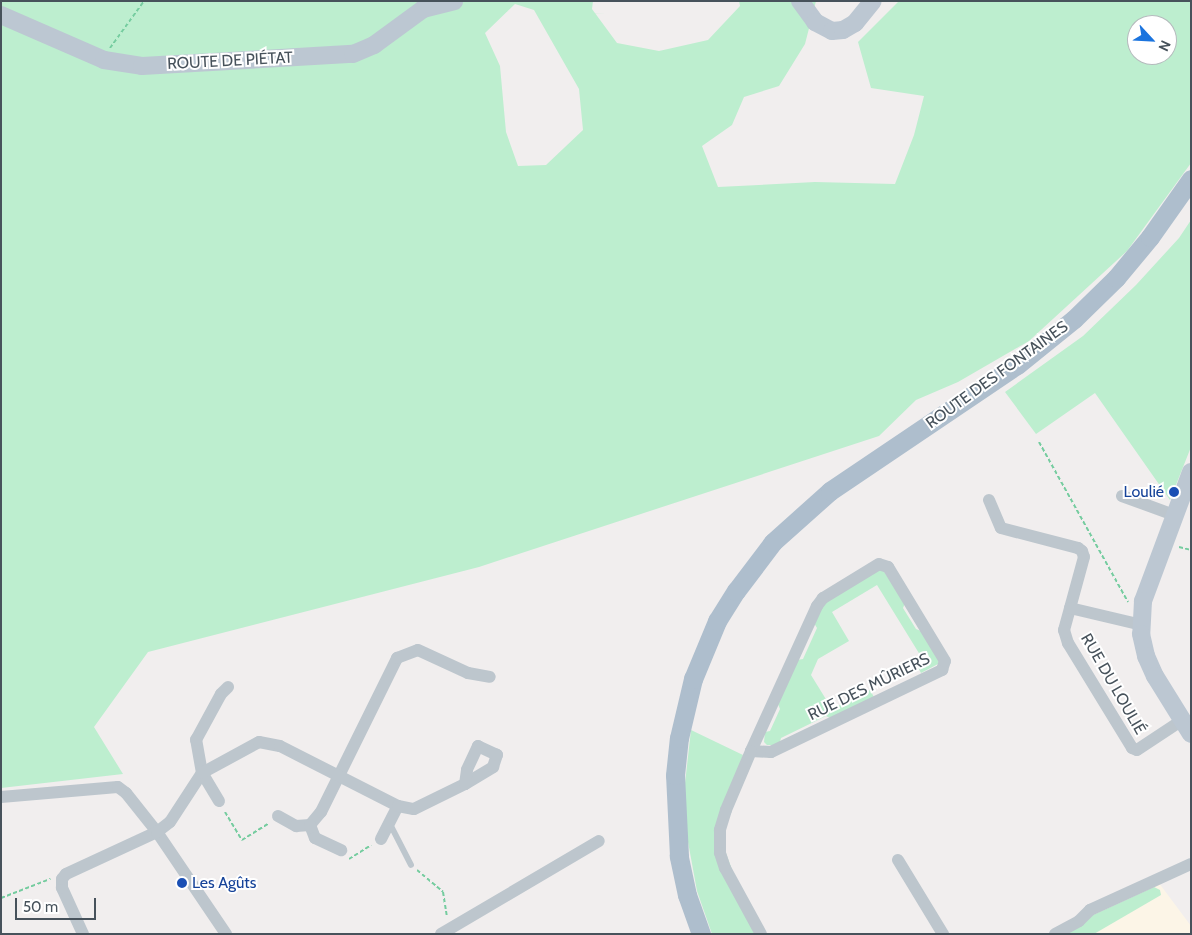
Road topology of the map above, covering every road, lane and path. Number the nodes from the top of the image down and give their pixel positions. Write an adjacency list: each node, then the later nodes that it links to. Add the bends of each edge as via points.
1 (144, 1): 6 (path)
2 (454, 1): 6 (street, ROUTE DE PIÉTAT, via 423,9 374,45 353,54 142,66)
3 (800, 1): 4 (street, via 815,22 832,31 843,30 855,23)
4 (873, 1)
5 (1, 15): 6 (street, ROUTE DE PIÉTAT)
6 (104, 60)
7 (1191, 179): 41 (main road, ROUTE DES FONTAINES, via 1116,278 1074,319 1017,365 830,492 773,542 736,591 704,650 685,709 675,775 679,856 687,895)
8 (1038, 442): 14 (path)
9 (1191, 472): 12 (street)
10 (1122, 496): 12 (street)
11 (989, 500): 13 (street, RUE DU LOULIÉ, via 1001,528 1082,551 1084,557)
12 (1174, 515): 14 (street, via 1143,601)
13 (1070, 608): 14 (street, RUE DU LOULIÉ); 17 (street, RUE DU LOULIÉ, via 1064,630 1068,643 1132,748 1137,750)
14 (1142, 625): 17 (street, via 1146,656 1154,676)
15 (490, 677): 20 (street, via 468,673 418,650 397,658)
16 (228, 687): 19 (street, via 196,740)
17 (1186, 727)
18 (751, 751): 18 (street, RUE DES MÛRIERS, via 817,606 823,598 879,564 888,567 945,661 942,670 772,752); 42 (street, RUE DES MÛRIERS, via 726,810 720,830 720,853)
19 (202, 773): 20 (street, via 259,742 280,746); 23 (street); 28 (street, via 170,822)
20 (337, 776): 24 (street); 27 (street, via 321,812)
21 (465, 784): 24 (street, via 414,809)
22 (1, 797): 28 (street, via 118,787)
23 (219, 801): 25 (path, via 242,840)
24 (398, 806): 26 (street)
25 (278, 816): 27 (street, via 296,826)
26 (389, 823): 29 (street); 34 (lane)
27 (310, 825): 31 (street, via 315,838)
28 (157, 832): 35 (street, via 66,874); 39 (street)
29 (381, 839): 31 (path, via 349,859)
30 (599, 841): 37 (street)
31 (341, 850)
32 (898, 860): 43 (street)
33 (1191, 864): 44 (street, via 1090,910 1079,921)
34 (411, 865): 37 (path, via 443,892 447,918)
35 (62, 879): 36 (path, via 49,879); 38 (street, via 62,888)
36 (1, 898)
37 (452, 926): 40 (street)
38 (83, 934)
39 (226, 934)
40 (441, 934)
41 (701, 934)
42 (760, 934)
43 (943, 934)
44 (1055, 934)

